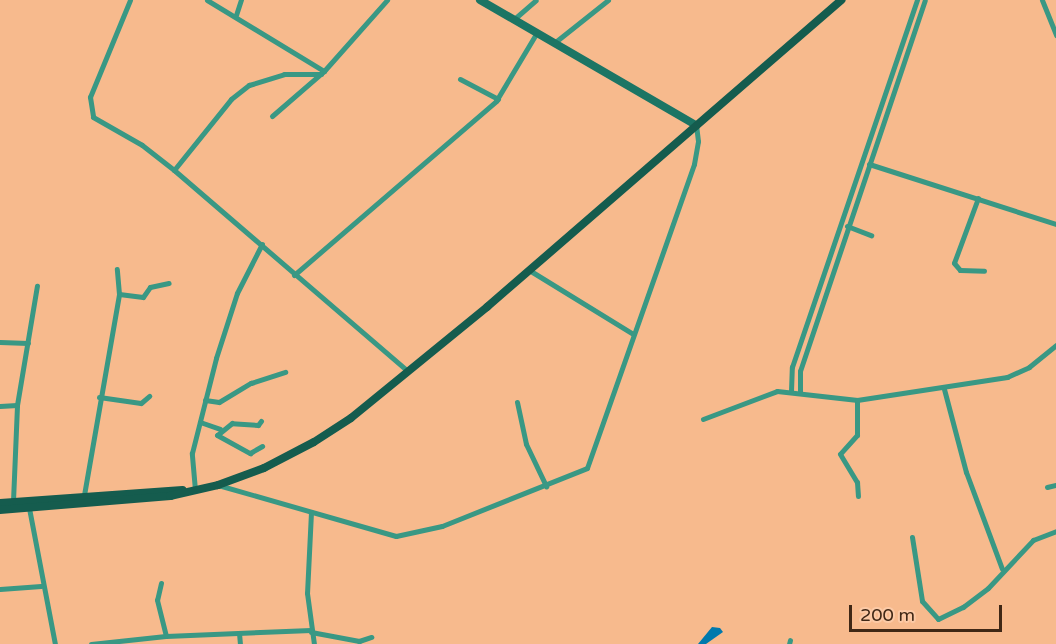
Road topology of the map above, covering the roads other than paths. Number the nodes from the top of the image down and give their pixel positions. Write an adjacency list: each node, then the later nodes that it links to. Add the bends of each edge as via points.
1 (130, 0): 24 (street, via 88,109 93,117 142,145)
2 (207, 0): 12 (street)
3 (242, 0): 12 (street)
4 (387, 0): 17 (street)
5 (480, 0): 13 (street)
6 (536, 0): 13 (street)
7 (608, 0): 16 (street)
8 (841, 0): 21 (main road)
9 (916, 0): 22 (street)
10 (925, 0): 23 (street)
11 (1042, 0): 15 (street)
12 (236, 15): 17 (street)
13 (513, 20): 14 (street)
14 (536, 34): 16 (street); 19 (street)
15 (1056, 34)
16 (554, 43): 21 (street)
17 (322, 72): 20 (street); 24 (street, via 284,74 244,88 198,137)
18 (460, 79): 19 (street)
19 (498, 99): 36 (street)
20 (272, 116)
21 (696, 125): 34 (main road); 41 (street, via 694,164)
22 (862, 162): 23 (street); 26 (street)
23 (870, 165): 25 (street); 27 (street)
24 (174, 171): 32 (street)
25 (978, 198): 28 (street); 35 (street, via 954,263 960,270)
26 (849, 203): 27 (street); 29 (street)
27 (856, 205): 30 (street)
28 (1056, 224)
29 (842, 225): 30 (street); 40 (street)
30 (849, 227): 31 (street); 40 (street)
31 (871, 235)
32 (261, 244): 36 (street); 52 (street, via 237,293)
33 (117, 269): 39 (street)
34 (529, 270): 41 (street); 45 (main road)
35 (984, 271)
36 (294, 276): 45 (street)
37 (169, 283): 39 (street, via 150,287 142,297)
38 (37, 286): 43 (street)
39 (118, 294): 51 (street)
40 (819, 303): 48 (street, via 792,367); 49 (street, via 798,380)
41 (633, 334): 64 (street, via 592,460 583,470)
42 (0, 342): 43 (street)
43 (28, 343): 55 (street)
44 (1056, 346): 47 (street, via 1015,374)
45 (408, 371): 62 (main road, via 314,442 264,468)
46 (285, 372): 52 (street, via 251,383 219,402)
47 (944, 389): 53 (street); 76 (street, via 966,472)
48 (790, 391): 49 (street); 57 (street, via 732,406)
49 (800, 392): 53 (street)
50 (148, 396): 51 (street, via 141,403)
51 (99, 397): 67 (street)
52 (205, 400): 59 (street)
53 (857, 400): 68 (street, via 857,435 840,454 857,482)
54 (517, 402): 64 (street, via 526,444)
55 (17, 405): 56 (street); 69 (street)
56 (0, 406)
57 (703, 419)
58 (261, 421): 60 (street, via 258,425 232,423)
59 (200, 422): 60 (street); 66 (street, via 192,453)
60 (220, 429): 61 (street, via 219,439 250,453)
61 (262, 446)
62 (218, 485): 66 (main road); 73 (street)
63 (1056, 485): 65 (street)
64 (546, 486): 73 (street, via 442,526 404,535 391,535)
65 (1047, 487)
66 (191, 490): 67 (main road); 71 (main road, via 170,496)
67 (84, 495): 71 (main road)
68 (858, 496)
69 (13, 501): 70 (main road); 71 (main road)
70 (0, 503)
71 (32, 505): 72 (main road); 78 (street)
72 (0, 510)
73 (311, 512): 80 (street, via 307,593)
74 (1056, 531): 76 (street, via 1033,540)
75 (912, 537): 76 (street, via 920,596 935,619 963,608 988,588)
76 (1002, 569)
77 (161, 583): 82 (street, via 157,600)
78 (41, 586): 79 (street); 84 (street)
79 (0, 589)
80 (311, 631): 81 (street); 83 (street, via 359,641); 87 (street)
81 (239, 633): 82 (street); 86 (street)
82 (166, 636): 85 (street)
83 (371, 637)
84 (55, 644)
85 (91, 644)
86 (240, 644)
87 (314, 644)

